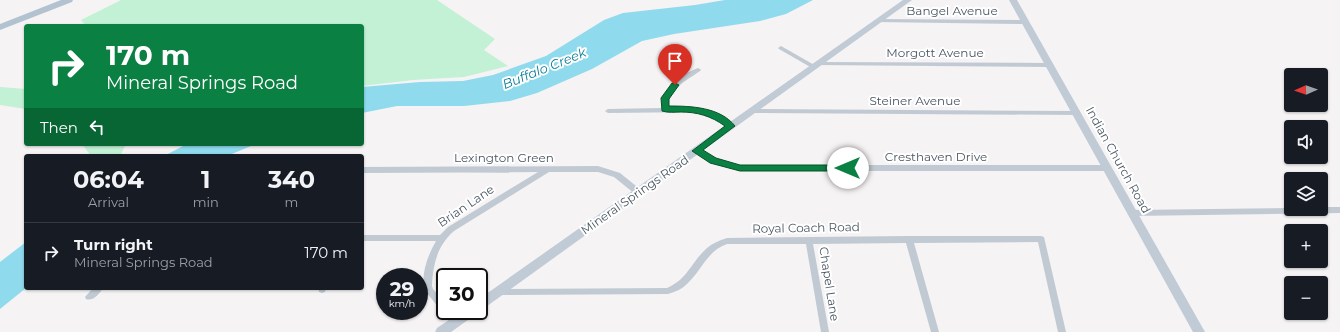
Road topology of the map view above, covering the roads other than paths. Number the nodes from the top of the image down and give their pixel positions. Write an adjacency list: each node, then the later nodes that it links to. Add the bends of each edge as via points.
1 (69, 0): 6 (main road)
2 (908, 0): 4 (street, Mineral Springs Road)
3 (1013, 0): 5 (street, Indian Church Road)
4 (878, 22): 5 (street, Bangel Avenue); 8 (street, Mineral Springs Road)
5 (1025, 22): 9 (street, Indian Church Road)
6 (0, 27)
7 (781, 48): 8 (street)
8 (816, 65): 9 (street, Morgott Avenue); 13 (street, Mineral Springs Road)
9 (1050, 65): 14 (street, Indian Church Road)
10 (698, 70): 11 (street, via 671,89 665,98)
11 (665, 109): 12 (street); 15 (street, via 705,112)
12 (608, 111)
13 (752, 111): 14 (street, Steiner Avenue); 15 (street, Mineral Springs Road)
14 (1077, 113): 17 (street, Indian Church Road)
15 (730, 126): 16 (street, Mineral Springs Road)
16 (696, 151): 17 (street, Cresthaven Drive, via 713,161 740,168); 20 (street, Mineral Springs Road)
17 (1107, 168): 22 (street, Indian Church Road)
18 (364, 170): 19 (street, Lexington Green)
19 (554, 170): 20 (street, Lexington Green, via 605,170 617,175); 24 (street, Brian Lane, via 538,175 451,229)
20 (638, 192): 28 (street, Mineral Springs Road)
21 (1340, 210): 22 (street)
22 (1132, 213): 38 (street, Indian Church Road)
23 (364, 238): 24 (street)
24 (441, 238): 30 (street, Brian Lane, via 434,249 428,286)
25 (909, 239): 26 (street, Royal Coach Road); 36 (street); 37 (street, Royal Coach Road, via 1041,239)
26 (809, 240): 28 (street, Royal Coach Road, via 720,242 714,245 683,284 668,291); 35 (street, Chapel Lane)
27 (97, 290): 29 (street)
28 (498, 292): 31 (street, Mineral Springs Road)
29 (89, 298)
30 (436, 298)
31 (488, 299)
32 (459, 320): 33 (street)
33 (456, 322): 34 (street)
34 (441, 332)
35 (824, 332)
36 (935, 332)
37 (1062, 332)
38 (1198, 332)

